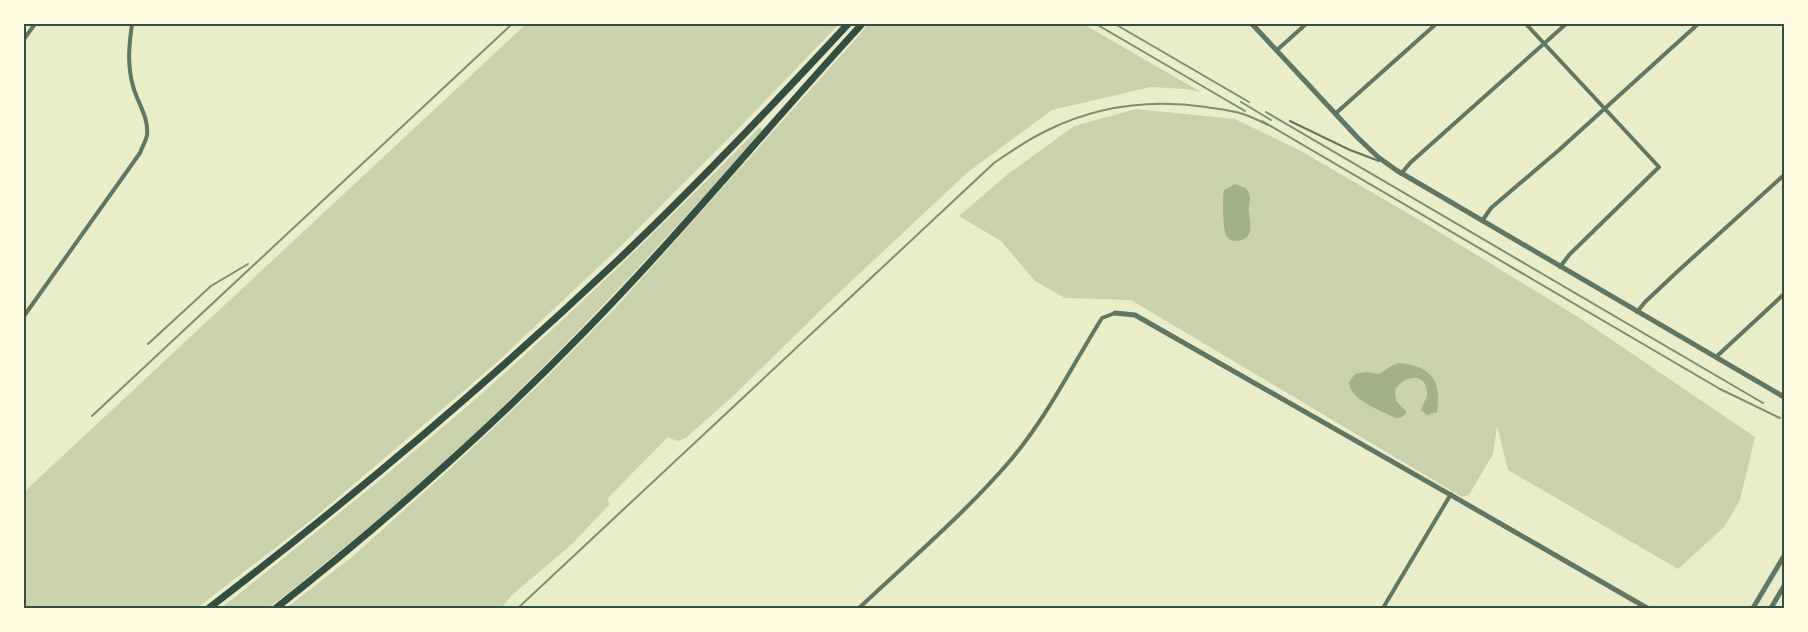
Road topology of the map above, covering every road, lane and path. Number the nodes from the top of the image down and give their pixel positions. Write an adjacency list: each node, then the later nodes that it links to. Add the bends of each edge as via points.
1 (35, 24): 11 (street)
2 (132, 24): 25 (street, via 129,66 146,122 147,136 140,153)
3 (848, 24): 31 (highway, via 685,195 547,327 378,474)
4 (862, 24): 32 (highway, via 643,270 535,382 399,507)
5 (1252, 24): 13 (street)
6 (1306, 24): 13 (street)
7 (1436, 24): 15 (street)
8 (1526, 24): 12 (street)
9 (1566, 24): 12 (street)
10 (1698, 24): 14 (street)
11 (24, 39)
12 (1545, 44): 14 (street); 18 (street, via 1407,165)
13 (1277, 50): 15 (street)
14 (1604, 108): 20 (street, via 1491,208); 21 (street, via 1660,167)
15 (1335, 114): 17 (street)
16 (1290, 121): 17 (lane, via 1350,150)
17 (1384, 162): 18 (street)
18 (1401, 174): 20 (street)
19 (1784, 175): 23 (street)
20 (1482, 221): 21 (street)
21 (1560, 267): 23 (street)
22 (1784, 294): 26 (street)
23 (1637, 312): 26 (street)
24 (1115, 313): 28 (street, via 1135,315); 33 (street, via 1102,318 1045,412 1010,461 982,492)
25 (24, 316)
26 (1716, 357): 27 (street)
27 (1784, 397)
28 (1451, 494): 34 (street); 35 (street)
29 (1784, 556): 36 (street)
30 (1784, 586): 37 (street)
31 (209, 608)
32 (276, 608)
33 (858, 608)
34 (1383, 608)
35 (1647, 608)
36 (1753, 608)
37 (1771, 608)

